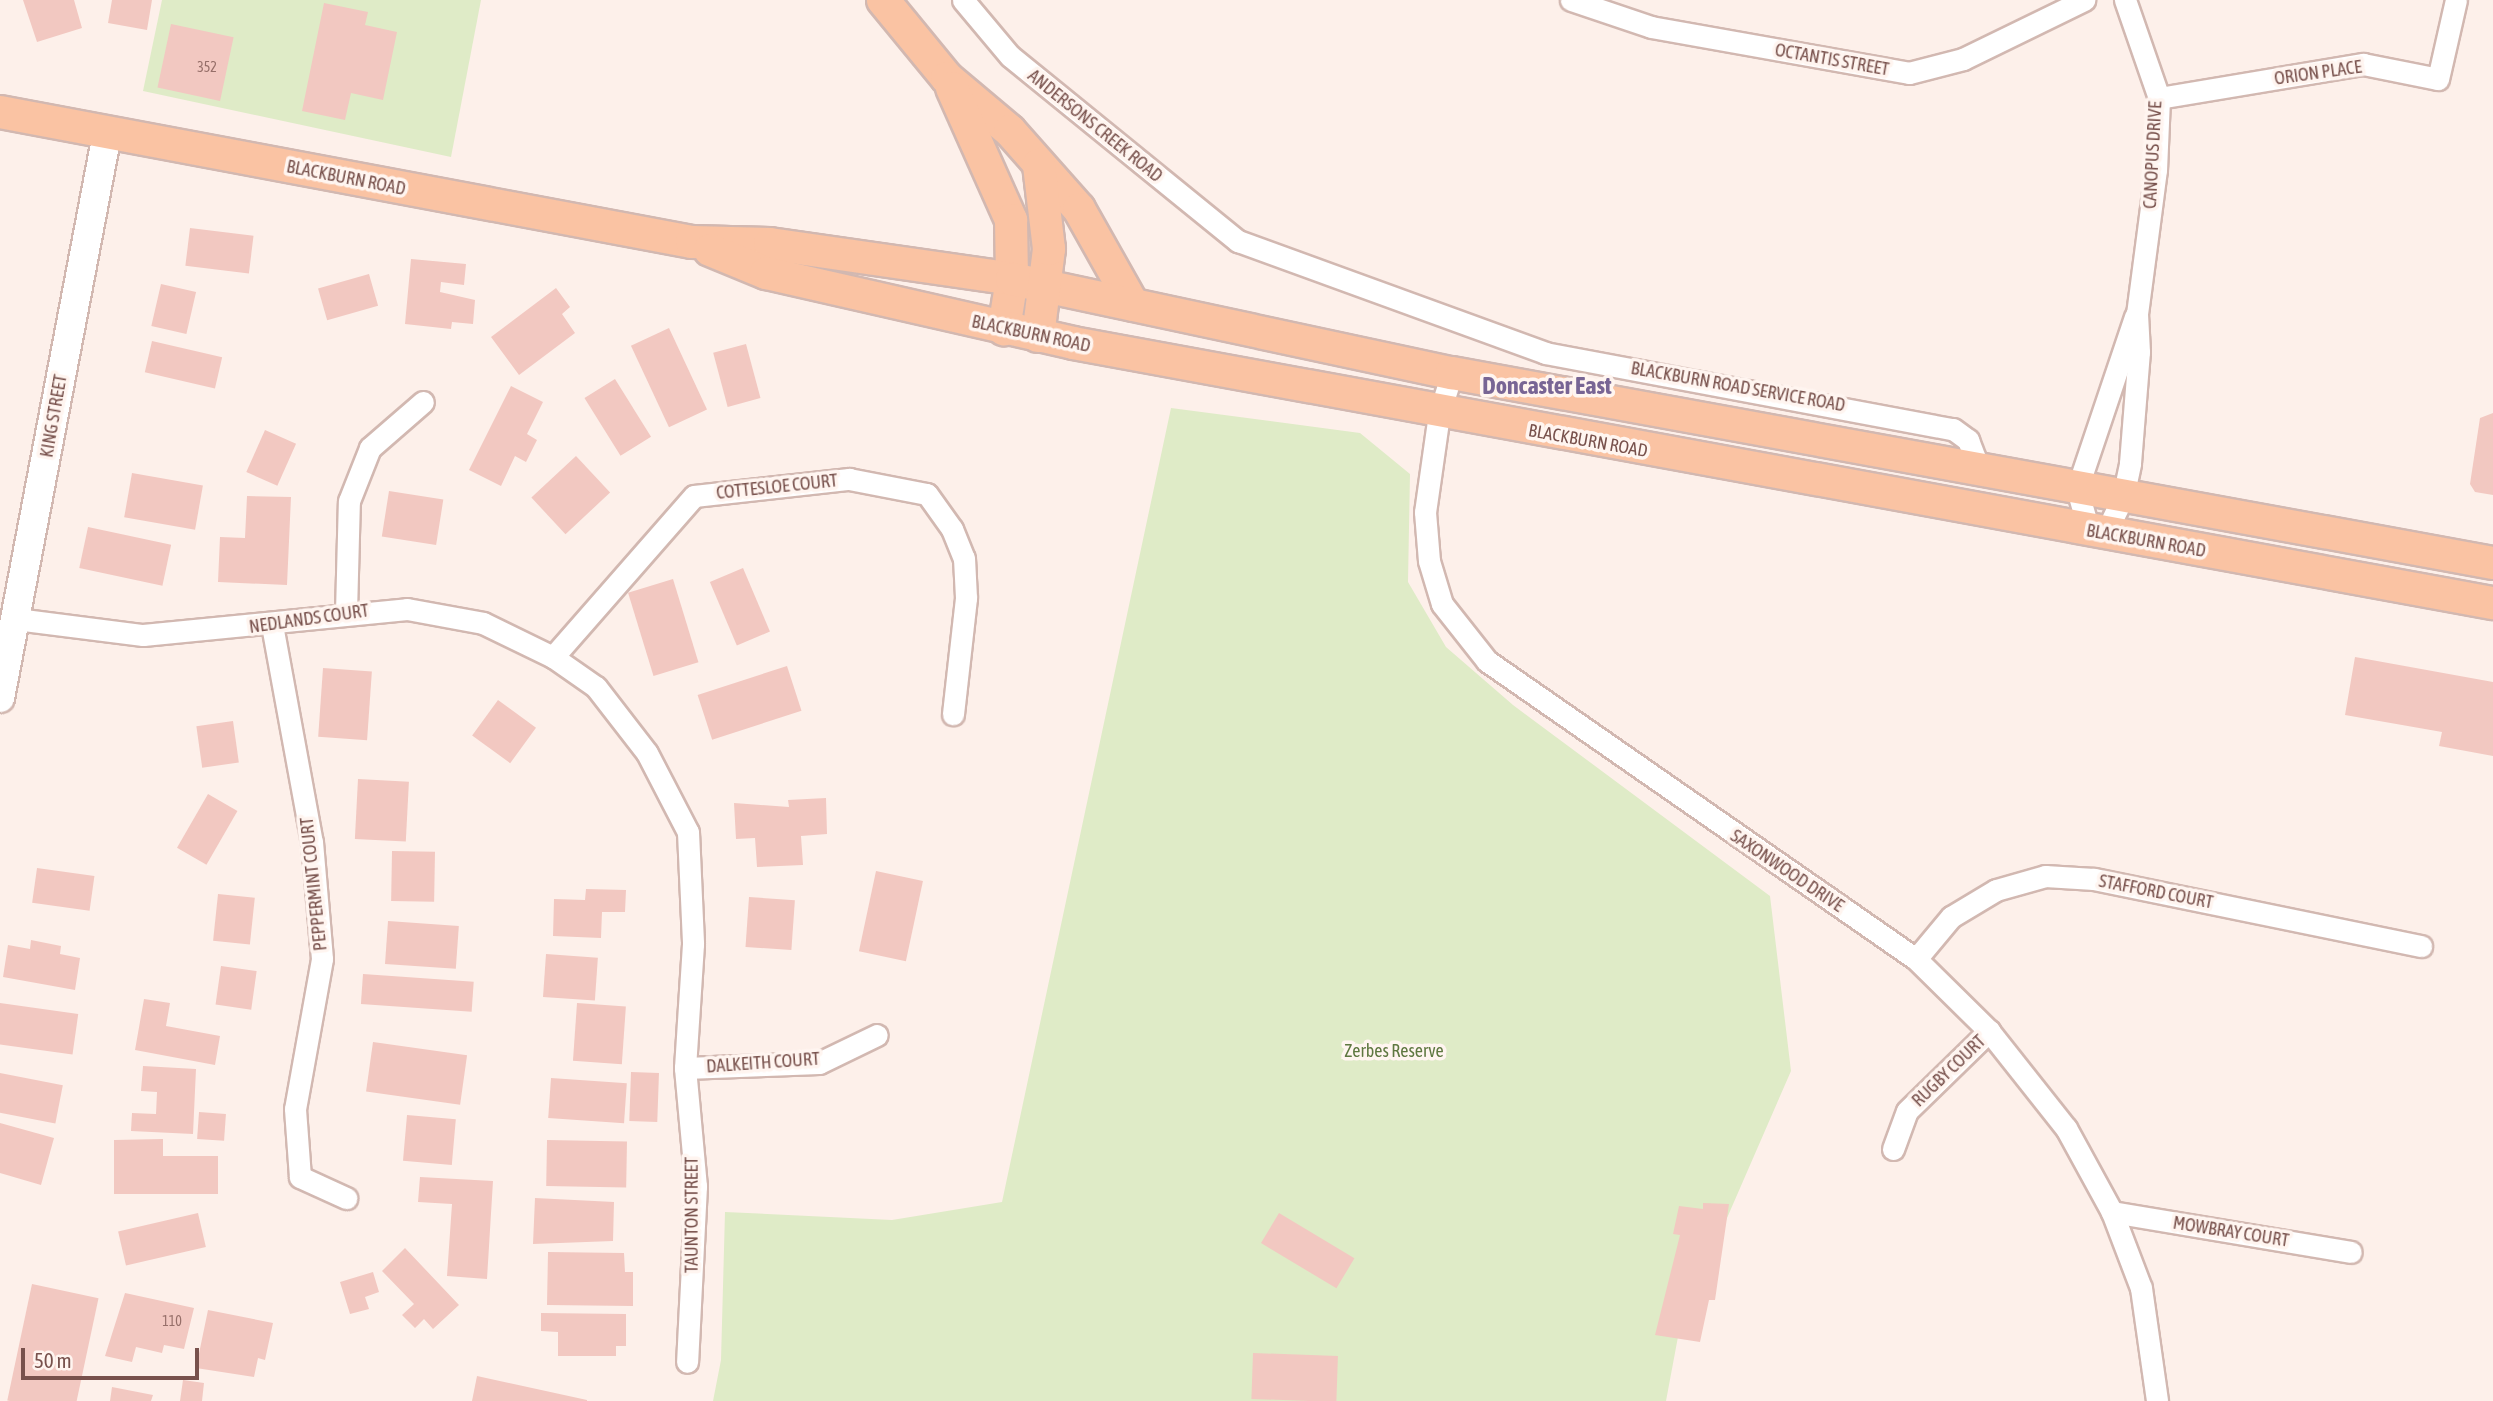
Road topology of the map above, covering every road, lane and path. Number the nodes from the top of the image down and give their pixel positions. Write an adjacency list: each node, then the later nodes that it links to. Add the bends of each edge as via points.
1 (883, 0): 7 (main road)
2 (963, 0): 12 (street, ANDERSONS CREEK ROAD, via 1010,56)
3 (1571, 0): 4 (street, OCTANTIS STREET, via 1651,27 1909,73 1963,59)
4 (2084, 0)
5 (2125, 0): 8 (street, CANOPUS DRIVE)
6 (2456, 0): 8 (street, ORION PLACE, via 2438,79 2363,64)
7 (947, 78): 11 (main road, via 1010,131); 14 (main road, via 1002,192 1011,220)
8 (2159, 98): 17 (street, CANOPUS DRIVE, via 2157,170)
9 (0, 112): 10 (main road, BLACKBURN ROAD)
10 (107, 134): 13 (main road, BLACKBURN ROAD); 32 (main road, KING STREET)
11 (1039, 165): 15 (main road); 16 (main road, via 1079,209)
12 (1238, 241): 23 (street, BLACKBURN ROAD SERVICE ROAD, via 1545,352 1953,429 1968,440)
13 (692, 242): 14 (main road, BLACKBURN ROAD, via 770,244); 18 (main road, BLACKBURN ROAD, via 766,272)
14 (1012, 279): 15 (main road, BLACKBURN ROAD); 18 (main road)
15 (1048, 287): 16 (main road, BLACKBURN ROAD); 19 (main road)
16 (1133, 305): 20 (main road, BLACKBURN ROAD)
17 (2137, 314): 24 (street, CANOPUS DRIVE); 25 (street, CANOPUS DRIVE, via 2139,352)
18 (1004, 329): 19 (main road, BLACKBURN ROAD)
19 (1038, 336): 22 (main road, BLACKBURN ROAD)
20 (1452, 373): 22 (street, SAXONWOOD DRIVE); 23 (main road, BLACKBURN ROAD)
21 (423, 402): 31 (street, via 370,448 349,501)
22 (1439, 414): 27 (main road, BLACKBURN ROAD); 38 (street, SAXONWOOD DRIVE, via 1425,512 1429,561 1442,604 1466,637 1538,700)
23 (1980, 471): 24 (main road, BLACKBURN ROAD)
24 (2077, 489): 25 (main road, BLACKBURN ROAD); 27 (street)
25 (2123, 497): 26 (main road, BLACKBURN ROAD); 27 (street, CANOPUS DRIVE)
26 (2307, 529): 28 (main road, BLACKBURN ROAD); 29 (main road)
27 (2097, 532): 29 (main road, BLACKBURN ROAD)
28 (2493, 563)
29 (2302, 568): 30 (main road, BLACKBURN ROAD)
30 (2493, 603)
31 (346, 612): 33 (street, NEDLANDS COURT); 34 (street, NEDLANDS COURT, via 407,609 483,623)
32 (16, 619): 33 (street, NEDLANDS COURT, via 143,635); 35 (main road, KING STREET)
33 (272, 625): 43 (street, PEPPERMINT COURT, via 312,842 322,959 295,1109 300,1177)
34 (553, 657): 36 (street, COTTESLOE COURT, via 694,496 849,479 927,494 952,529 964,558 966,598); 41 (street, NEDLANDS COURT, via 596,687 648,752 688,832 693,944)
35 (0, 698)
36 (953, 714)
37 (2421, 946): 38 (street, STAFFORD COURT, via 2094,879 2045,876 1996,890 1951,917)
38 (1916, 959): 39 (street, SAXONWOOD DRIVE)
39 (1989, 1031): 42 (street, RUGBY COURT, via 1907,1111); 44 (street, SAXONWOOD DRIVE, via 2066,1128)
40 (877, 1035): 41 (street, DALKEITH COURT, via 819,1063)
41 (685, 1068): 46 (street, TAUNTON STREET, via 696,1186)
42 (1893, 1149)
43 (346, 1198)
44 (2112, 1212): 45 (street, MOWBRAY COURT); 47 (street, SAXONWOOD DRIVE, via 2141,1288)
45 (2351, 1252)
46 (687, 1362)
47 (2157, 1401)

